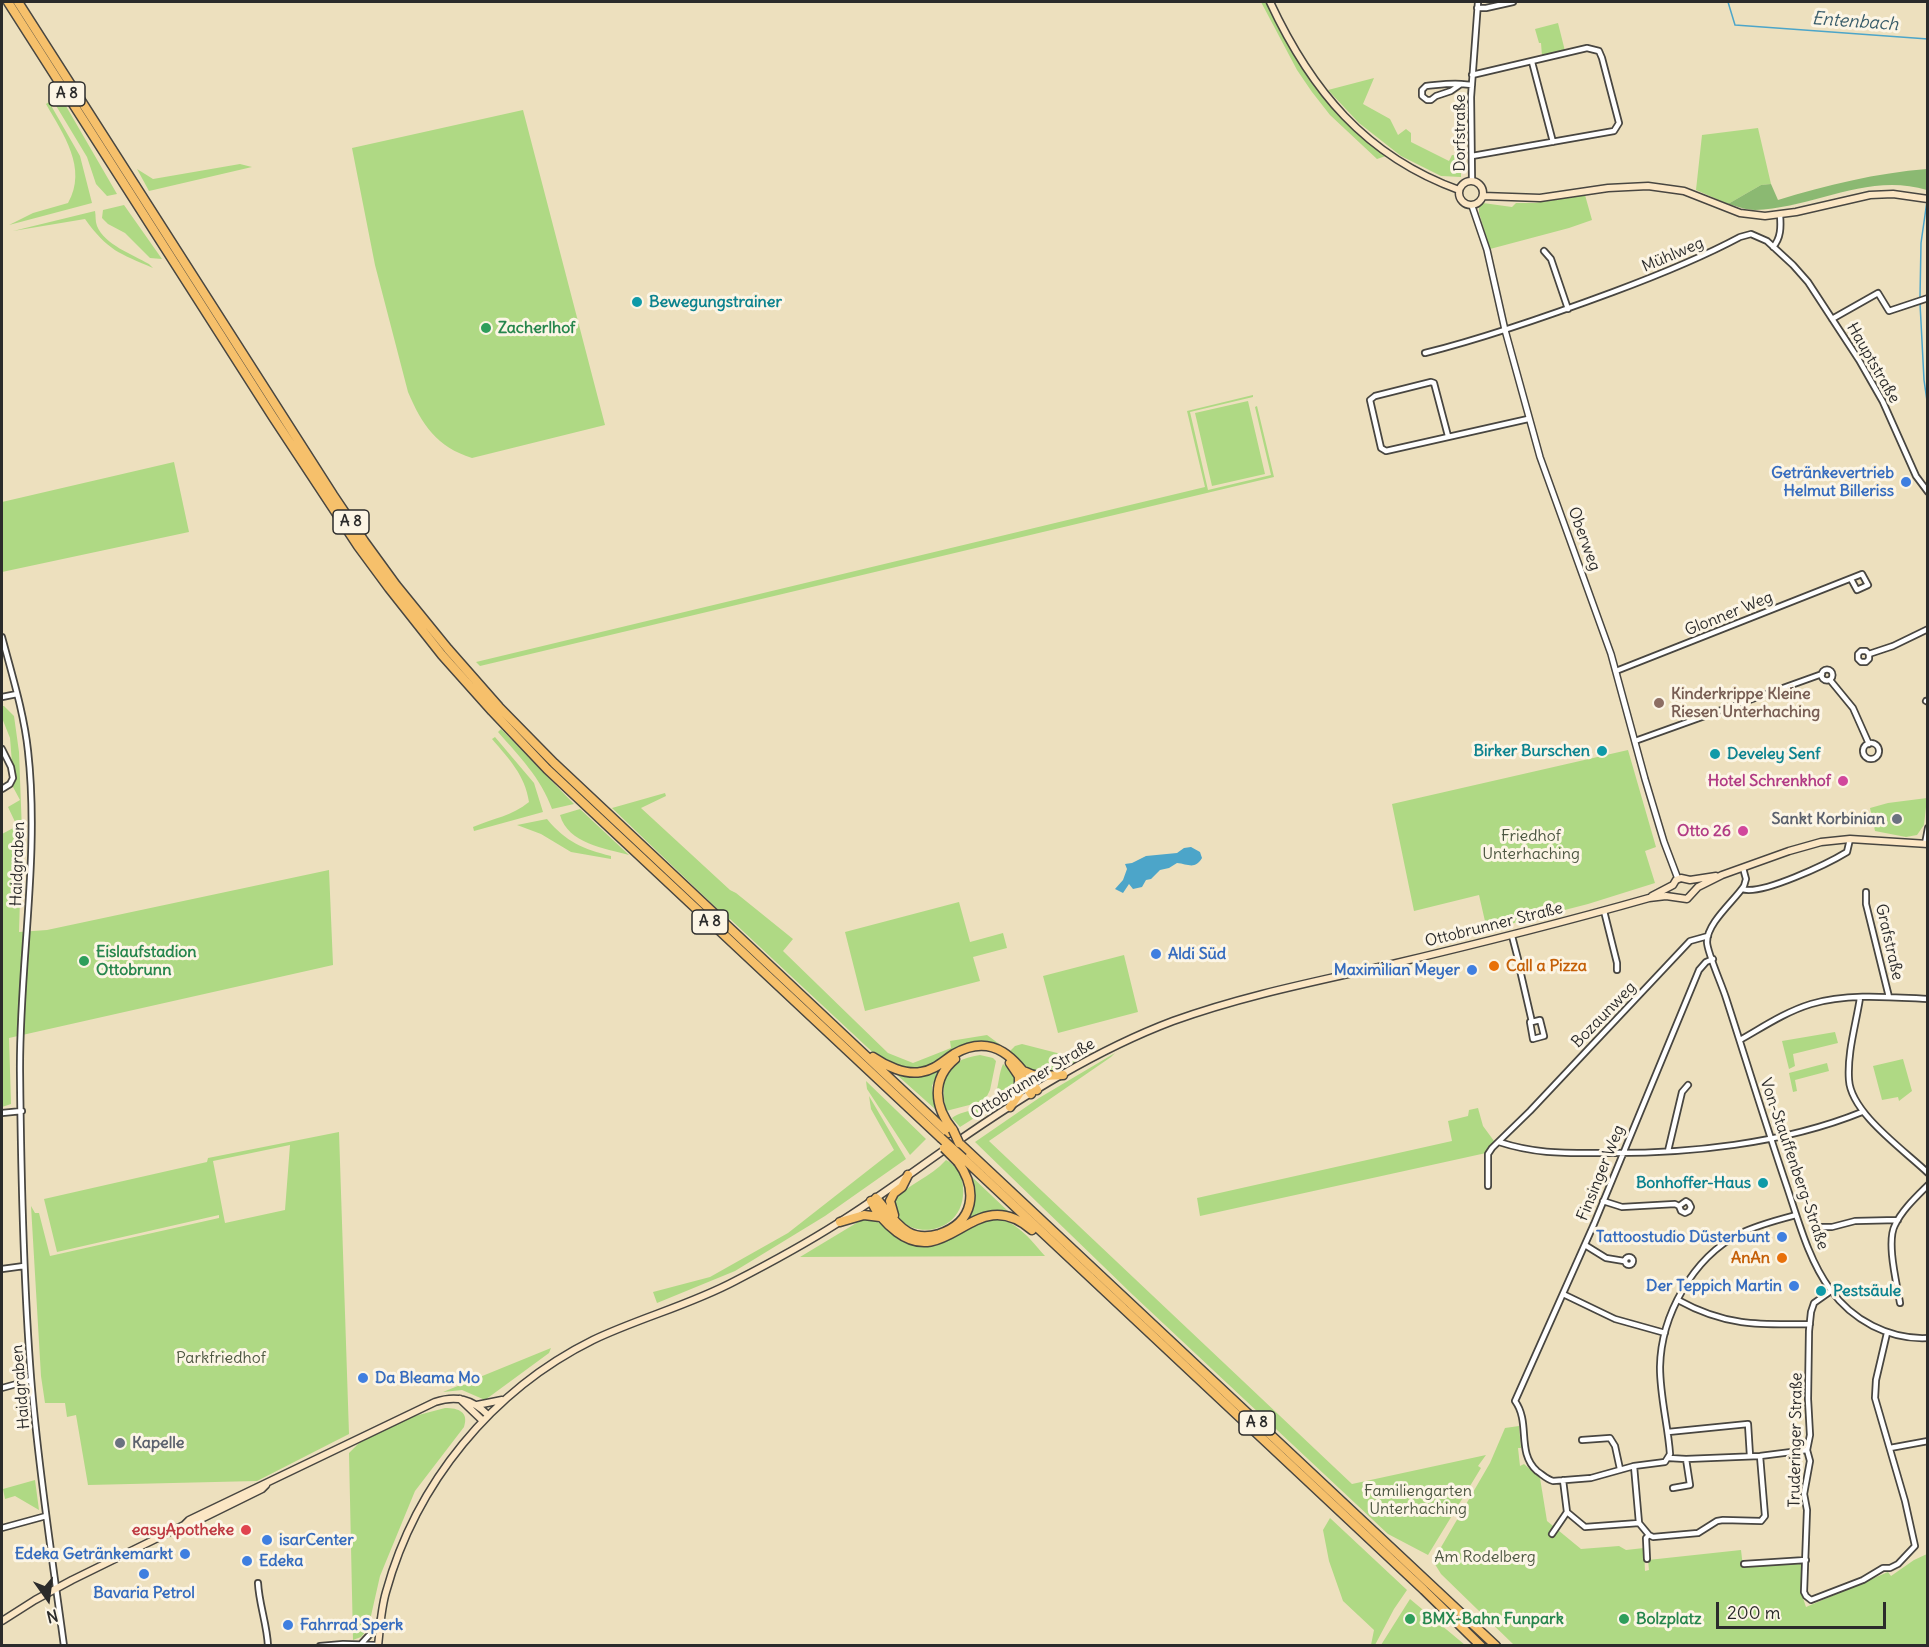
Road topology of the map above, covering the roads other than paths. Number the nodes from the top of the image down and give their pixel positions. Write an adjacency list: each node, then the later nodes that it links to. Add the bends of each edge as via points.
1 (8, 2): 14 (highway, A 8)
2 (18, 2): 14 (highway, A 8)
3 (1270, 2): 15 (main road, via 1297,54 1337,109 1399,160)
4 (1478, 2): 6 (street, Dorfstraße)
5 (1514, 2): 6 (street)
6 (1477, 8): 8 (street, Dorfstraße)
7 (1532, 62): 8 (street); 11 (street); 11 (street, via 1587,48 1599,51 1613,101 1618,123 1614,131)
8 (1472, 75): 10 (street, Dorfstraße)
9 (1461, 84): 9 (street, Dorfstraße, via 1426,86 1422,96 1431,100); 10 (street, Dorfstraße)
10 (1472, 85): 12 (street, Dorfstraße)
11 (1552, 142): 12 (street)
12 (1472, 156): 13 (street, Dorfstraße)
13 (1472, 181): 15 (main road); 16 (main road, via 1481,186)
14 (130, 186): 20 (highway, A 8)
15 (1459, 190): 18 (main road, via 1461,201)
16 (1483, 196): 18 (main road); 19 (main road, via 1540,198 1648,186 1684,191 1753,216)
17 (1928, 199): 19 (main road, via 1869,195)
18 (1472, 206): 27 (street, Oberweg, via 1487,250)
19 (1780, 215): 21 (street, via 1781,230)
20 (150, 216): 69 (highway, A 8, via 327,486 396,585 448,649 554,763); 79 (highway, A 8, via 325,499 442,655 580,800 934,1131)
21 (1773, 247): 23 (street, Mühlweg); 25 (street, Mühlweg, via 1757,235 1747,235)
22 (1544, 251): 25 (street, via 1551,259)
23 (1782, 255): 26 (street, Hauptstraße, via 1808,282)
24 (1923, 299): 26 (street, via 1889,311 1878,293)
25 (1568, 309): 27 (street, Mühlweg)
26 (1832, 319): 31 (street, Hauptstraße, via 1883,402 1916,476)
27 (1505, 330): 28 (street, Mühlweg); 29 (street, Oberweg)
28 (1425, 353)
29 (1528, 419): 30 (street); 36 (street, Oberweg)
30 (1448, 436): 30 (street, via 1382,450 1370,399 1434,383)
31 (1928, 492)
32 (1851, 579): 36 (street, Glonner Weg)
33 (1928, 629): 35 (street)
34 (2, 638): 39 (street, Haidgraben)
35 (1869, 654)
36 (1616, 672): 41 (street, Oberweg)
37 (1822, 674): 38 (street, via 1823,679); 38 (street, via 1830,670); 41 (street)
38 (1830, 680): 42 (street, via 1853,708)
39 (17, 694): 40 (street); 76 (street, Haidgraben, via 28,752 31,807 20,1040)
40 (2, 697)
41 (1635, 741): 50 (street, Oberweg)
42 (1869, 744)
43 (2, 750): 44 (street, via 13,778)
44 (2, 789)
45 (1928, 828): 47 (street)
46 (1850, 839): 47 (main road, Ottobrunner Straße); 48 (main road, Ottobrunner Straße, via 1797,848); 53 (street, via 1847,852 1835,859 1771,885 1751,891)
47 (1926, 844)
48 (1743, 868): 49 (main road, Ottobrunner Straße); 53 (street, via 1746,879)
49 (1722, 875): 51 (main road, Ottobrunner Straße); 54 (main road, Ottobrunner Straße)
50 (1678, 879): 51 (main road, Ottobrunner Straße); 52 (main road, Ottobrunner Straße)
51 (1690, 880): 54 (main road)
52 (1673, 885): 56 (main road, Ottobrunner Straße); 57 (main road)
53 (1742, 889): 60 (street)
54 (1694, 892): 57 (main road, Ottobrunner Straße, via 1687,899)
55 (1866, 892): 65 (street, Grafstraße)
56 (1649, 898): 57 (main road, Ottobrunner Straße); 58 (main road, Ottobrunner Straße)
57 (1678, 898)
58 (1604, 911): 59 (main road, Ottobrunner Straße); 64 (street)
59 (1512, 936): 61 (street); 72 (main road, Ottobrunner Straße, via 1244,998 1164,1025)
60 (1708, 936): 62 (street, Von-Stauffenberg-Straße); 81 (street, Bozaunweg, via 1690,941)
61 (1518, 959)
62 (1713, 959): 70 (street, Von-Stauffenberg-Straße); 83 (street, Finsinger Weg, via 1699,970)
63 (1520, 970): 68 (street)
64 (1617, 970)
65 (1889, 997): 66 (street); 67 (street)
66 (1860, 998): 70 (street, via 1809,1004); 77 (street, via 1849,1082)
67 (1928, 999)
68 (1532, 1022)
69 (846, 1038): 71 (highway, via 881,1063 913,1073 930,1070 954,1054 980,1046 1006,1053); 79 (highway, A 8)
70 (1740, 1040): 80 (street, Von-Stauffenberg-Straße)
71 (1021, 1072): 72 (highway, via 1041,1077); 74 (highway); 75 (highway, via 1019,1094); 79 (highway, via 1006,1059 987,1051 963,1055 949,1064 937,1089)
72 (1063, 1075): 74 (main road, Ottobrunner Straße)
73 (1689, 1085): 82 (street, via 1682,1092)
74 (1034, 1092): 75 (main road, Ottobrunner Straße)
75 (1010, 1107): 86 (main road, Ottobrunner Straße)
76 (22, 1110): 78 (street); 100 (street, Haidgraben)
77 (1862, 1112): 80 (street); 85 (street)
78 (2, 1113)
79 (945, 1136): 84 (highway, A 8, bridge); 84 (highway, A 8, bridge, via 959,1143)
80 (1771, 1138): 82 (street); 92 (street, Von-Stauffenberg-Straße)
81 (1499, 1142): 83 (street, via 1543,1153); 88 (street, Bozaunweg, via 1488,1154)
82 (1668, 1151): 83 (street)
83 (1623, 1154): 90 (street, Finsinger Weg)
84 (964, 1158): 96 (highway, via 971,1193 964,1217 944,1232 925,1236 909,1233); 101 (highway, A 8); 139 (highway, A 8)
85 (1928, 1173)
86 (908, 1175): 89 (main road, Ottobrunner Straße); 96 (highway, via 890,1201)
87 (1928, 1185): 94 (street)
88 (1488, 1186)
89 (873, 1199): 93 (highway); 95 (main road, Ottobrunner Straße); 96 (highway)
90 (1603, 1201): 91 (street, via 1622,1207); 98 (street, Finsinger Weg)
91 (1679, 1206)
92 (1796, 1215): 103 (street, Von-Stauffenberg-Straße); 105 (street, via 1757,1226 1721,1246 1693,1274)
93 (880, 1217): 95 (highway, via 864,1215); 101 (highway, via 903,1237 930,1242 986,1216 1010,1217 1022,1222)
94 (1898, 1220): 97 (street, via 1861,1220); 106 (street, via 1892,1231 1892,1245)
95 (840, 1222): 114 (main road, Ottobrunner Straße, via 733,1282 577,1349 531,1377)
96 (897, 1224)
97 (1822, 1227)
98 (1584, 1245): 99 (street, via 1606,1258); 104 (street, Finsinger Weg)
99 (1624, 1261)
100 (24, 1266): 102 (street); 111 (street, Haidgraben)
101 (1077, 1266): 139 (highway, A 8)
102 (2, 1269)
103 (1831, 1291): 107 (street, Truderinger Straße, via 1814,1303); 109 (street, Von-Stauffenberg-Straße, via 1858,1317)
104 (1563, 1294): 108 (street, via 1615,1319); 128 (street, Finsinger Weg, via 1515,1401 1522,1410 1529,1464 1548,1480)
105 (1678, 1300): 107 (street, via 1740,1323); 108 (street)
106 (1900, 1304)
107 (1810, 1324): 121 (street, Truderinger Straße)
108 (1665, 1333): 117 (street, via 1660,1367)
109 (1887, 1333): 110 (street, Von-Stauffenberg-Straße); 120 (street, via 1875,1389 1878,1414)
110 (1928, 1338)
111 (31, 1380): 112 (street); 131 (street, Haidgraben)
112 (2, 1388)
113 (459, 1399): 115 (main road); 116 (main road); 142 (main road, via 435,1402)
114 (505, 1399): 115 (main road); 116 (main road, Ottobrunner Straße)
115 (477, 1405): 116 (main road)
116 (485, 1418): 143 (main road, Ottobrunner Straße, via 427,1492 411,1522)
117 (1668, 1431): 122 (street, via 1748,1424); 124 (street)
118 (1582, 1440): 127 (street, via 1611,1438)
119 (1928, 1441): 120 (street)
120 (1890, 1448): 137 (street, Truderinger Straße, via 1916,1542 1914,1550 1890,1568 1817,1599 1808,1598 1804,1592)
121 (1807, 1450): 123 (street); 137 (street, Truderinger Straße, via 1810,1461 1804,1494)
122 (1750, 1456): 123 (street); 125 (street)
123 (1760, 1456): 135 (street, via 1766,1516 1761,1521 1723,1520 1698,1533)
124 (1669, 1458): 125 (street); 126 (street, via 1661,1464)
125 (1686, 1459): 129 (street, via 1690,1485)
126 (1634, 1466): 127 (street); 132 (street)
127 (1620, 1469): 128 (street, via 1591,1478)
128 (1563, 1480): 130 (street)
129 (1673, 1488)
130 (1567, 1512): 132 (street, via 1585,1527); 134 (street)
131 (46, 1516): 133 (street); 142 (street, Haidgraben)
132 (1639, 1523): 135 (street)
133 (2, 1528)
134 (1552, 1534)
135 (1649, 1535): 136 (street)
136 (1647, 1559)
137 (1806, 1560): 138 (street)
138 (1743, 1564)
139 (1410, 1572): 141 (highway, A 8)
140 (258, 1583): 147 (street)
141 (1426, 1586): 150 (highway, A 8); 151 (highway, A 8)
142 (56, 1588): 144 (main road); 146 (street, Haidgraben)
143 (381, 1617): 145 (street); 149 (main road, Ottobrunner Straße)
144 (2, 1621)
145 (361, 1644): 148 (street); 149 (street)
146 (64, 1646)
147 (268, 1646)
148 (320, 1646)
149 (378, 1646)
150 (1481, 1646)
151 (1496, 1646)

